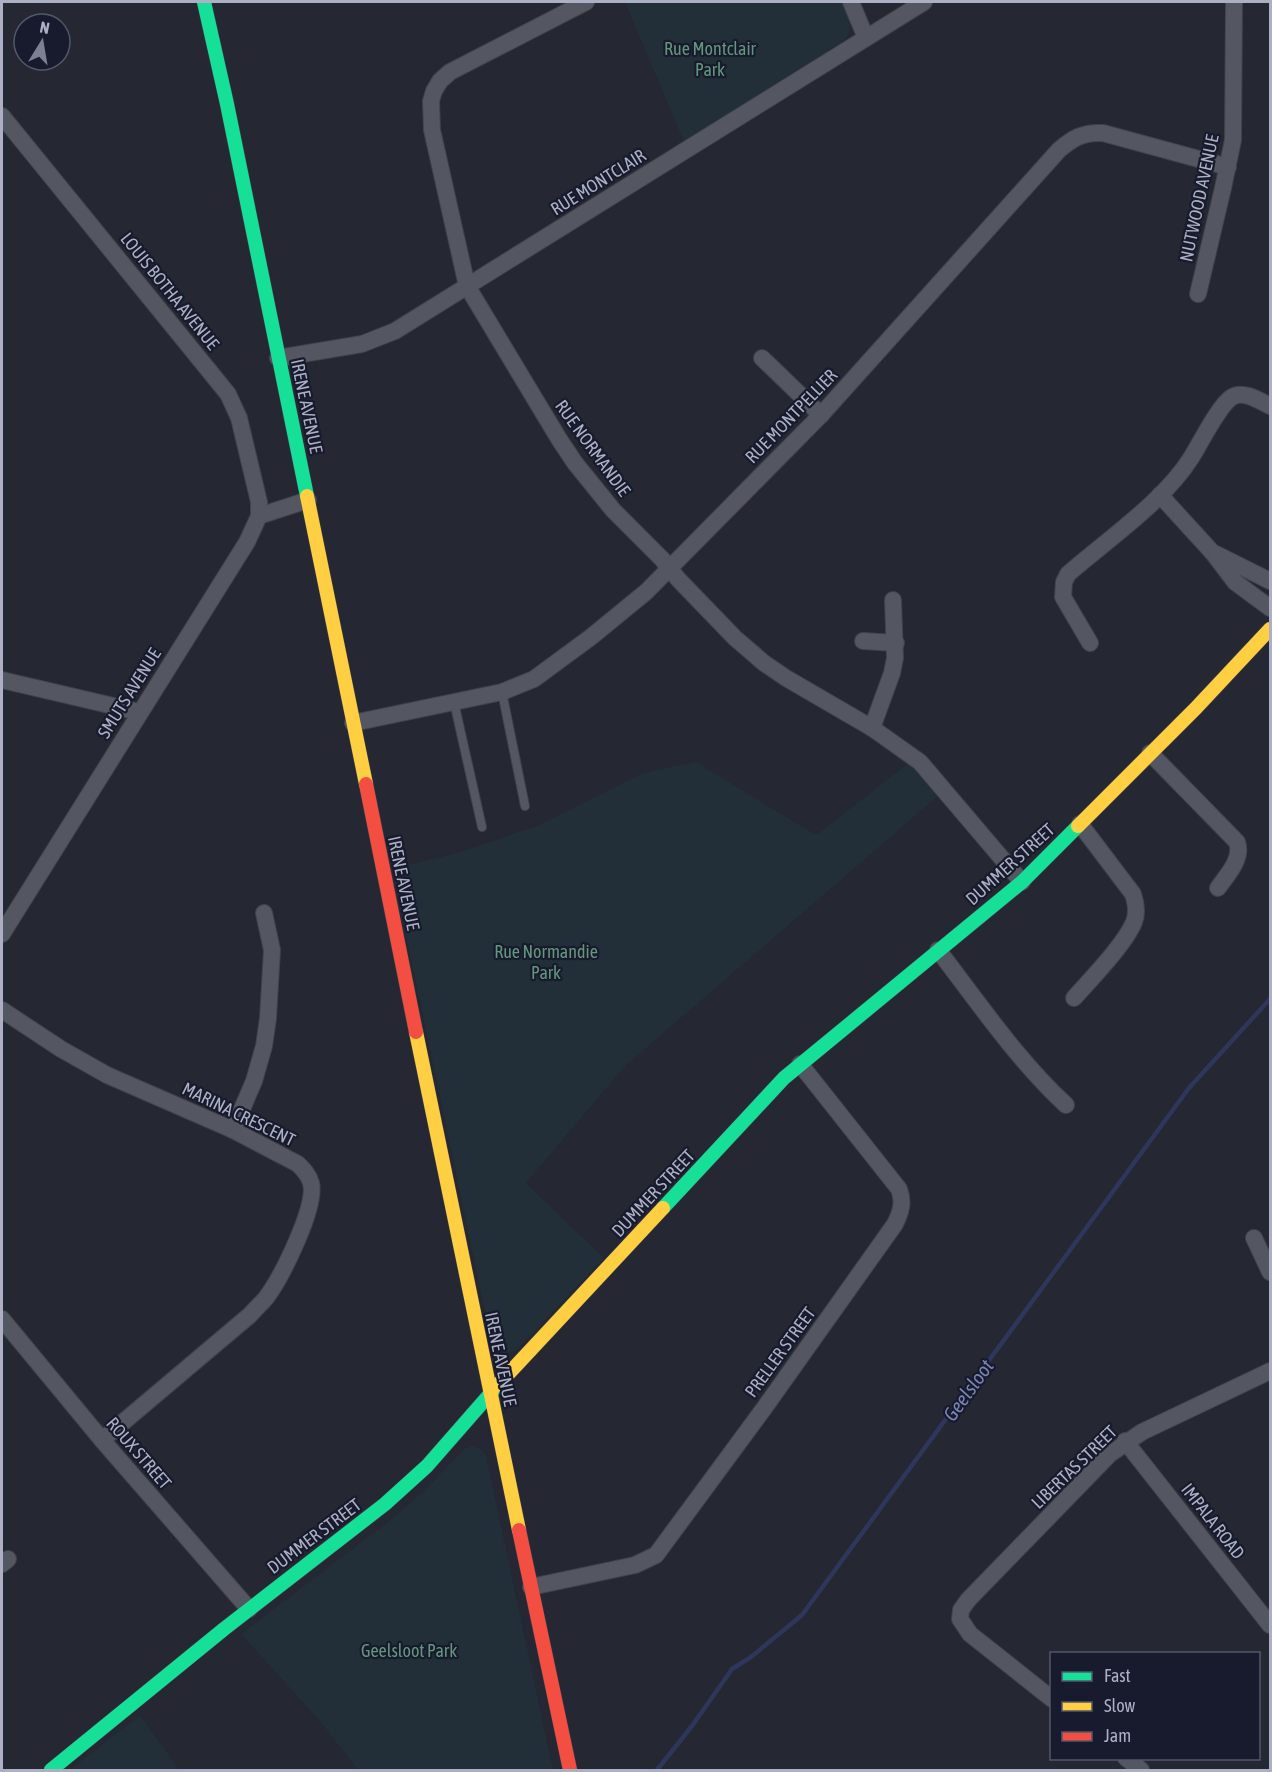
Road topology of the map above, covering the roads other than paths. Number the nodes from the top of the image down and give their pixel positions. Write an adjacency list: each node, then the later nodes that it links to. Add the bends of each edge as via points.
1 (204, 2): 11 (street, IRENE AVENUE)
2 (586, 2): 9 (street, RUE NORMANDIE, via 450,72 434,91 432,130)
3 (851, 2): 6 (street)
4 (924, 2): 6 (street, RUE MONTCLAIR)
5 (1234, 2): 8 (street, NUTWOOD AVENUE, via 1233,140)
6 (866, 38): 9 (street, RUE MONTCLAIR)
7 (2, 116): 17 (street, LOUIS BOTHA AVENUE, via 228,394 239,418)
8 (1228, 167): 10 (street, NUTWOOD AVENUE); 14 (street, RUE MONTPELLIER, via 1103,133 1082,134 1072,139)
9 (467, 286): 11 (street, RUE MONTCLAIR, via 380,338); 19 (street, RUE NORMANDIE, via 575,463 613,510)
10 (1198, 294)
11 (278, 358): 16 (street, IRENE AVENUE)
12 (762, 358): 14 (street)
13 (1270, 406): 15 (street, via 1244,395 1230,398 1180,474)
14 (821, 415): 19 (street, RUE MONTPELLIER)
15 (1160, 495): 18 (street); 26 (street, via 1068,574 1064,582 1063,597)
16 (308, 500): 17 (street); 31 (street, IRENE AVENUE)
17 (259, 516): 30 (street, SMUTS AVENUE, via 247,542)
18 (1213, 553): 20 (street); 22 (street, via 1235,582)
19 (669, 568): 28 (street, RUE MONTPELLIER, via 591,637 534,678); 32 (street, RUE NORMANDIE, via 764,663)
20 (1270, 581)
21 (893, 600): 25 (street)
22 (1270, 608)
23 (1270, 629): 33 (street, DUMMER STREET)
24 (863, 641): 25 (street)
25 (896, 643): 32 (street, via 892,673)
26 (1090, 643)
27 (2, 680): 30 (street)
28 (502, 692): 29 (street, RUE MONTPELLIER); 34 (lane)
29 (454, 702): 31 (street, RUE MONTPELLIER); 36 (lane)
30 (139, 712): 40 (street, SMUTS AVENUE)
31 (353, 723): 51 (street, IRENE AVENUE)
32 (872, 728): 37 (street, RUE NORMANDIE, via 920,762)
33 (1150, 753): 35 (street, DUMMER STREET); 38 (street, via 1237,842 1238,857)
34 (525, 806)
35 (1080, 824): 37 (street, DUMMER STREET); 42 (street, via 1133,894 1137,905 1133,924)
36 (482, 827)
37 (1022, 882): 41 (street, DUMMER STREET)
38 (1218, 888)
39 (264, 913): 46 (street, via 272,950 264,1046)
40 (2, 934)
41 (938, 950): 44 (street, DUMMER STREET); 45 (street, via 1048,1089)
42 (1074, 998)
43 (2, 1010): 46 (street, MARINA CRESCENT, via 107,1075)
44 (800, 1064): 51 (street, DUMMER STREET); 54 (street, PRELLER STREET, via 898,1189 902,1207 895,1224 656,1555 635,1564)
45 (1066, 1105)
46 (233, 1130): 52 (street, MARINA CRESCENT, via 305,1171 311,1184 311,1198 299,1235 274,1287 250,1315)
47 (1254, 1238): 48 (street)
48 (1270, 1272)
49 (2, 1319): 52 (street, ROUX STREET)
50 (1270, 1371): 53 (street, LIBERTAS STREET)
51 (490, 1394): 54 (street, IRENE AVENUE); 55 (street, DUMMER STREET, via 405,1486)
52 (102, 1440): 55 (street, ROUX STREET)
53 (1125, 1442): 56 (street, IMPALA ROAD); 57 (street, LIBERTAS STREET, via 961,1610 960,1619 970,1634)
54 (531, 1587): 60 (street, IRENE AVENUE)
55 (249, 1609): 59 (street, DUMMER STREET)
56 (1270, 1625)
57 (1050, 1697)
58 (1128, 1760): 61 (street)
59 (51, 1770)
60 (570, 1770)
61 (1141, 1770)

